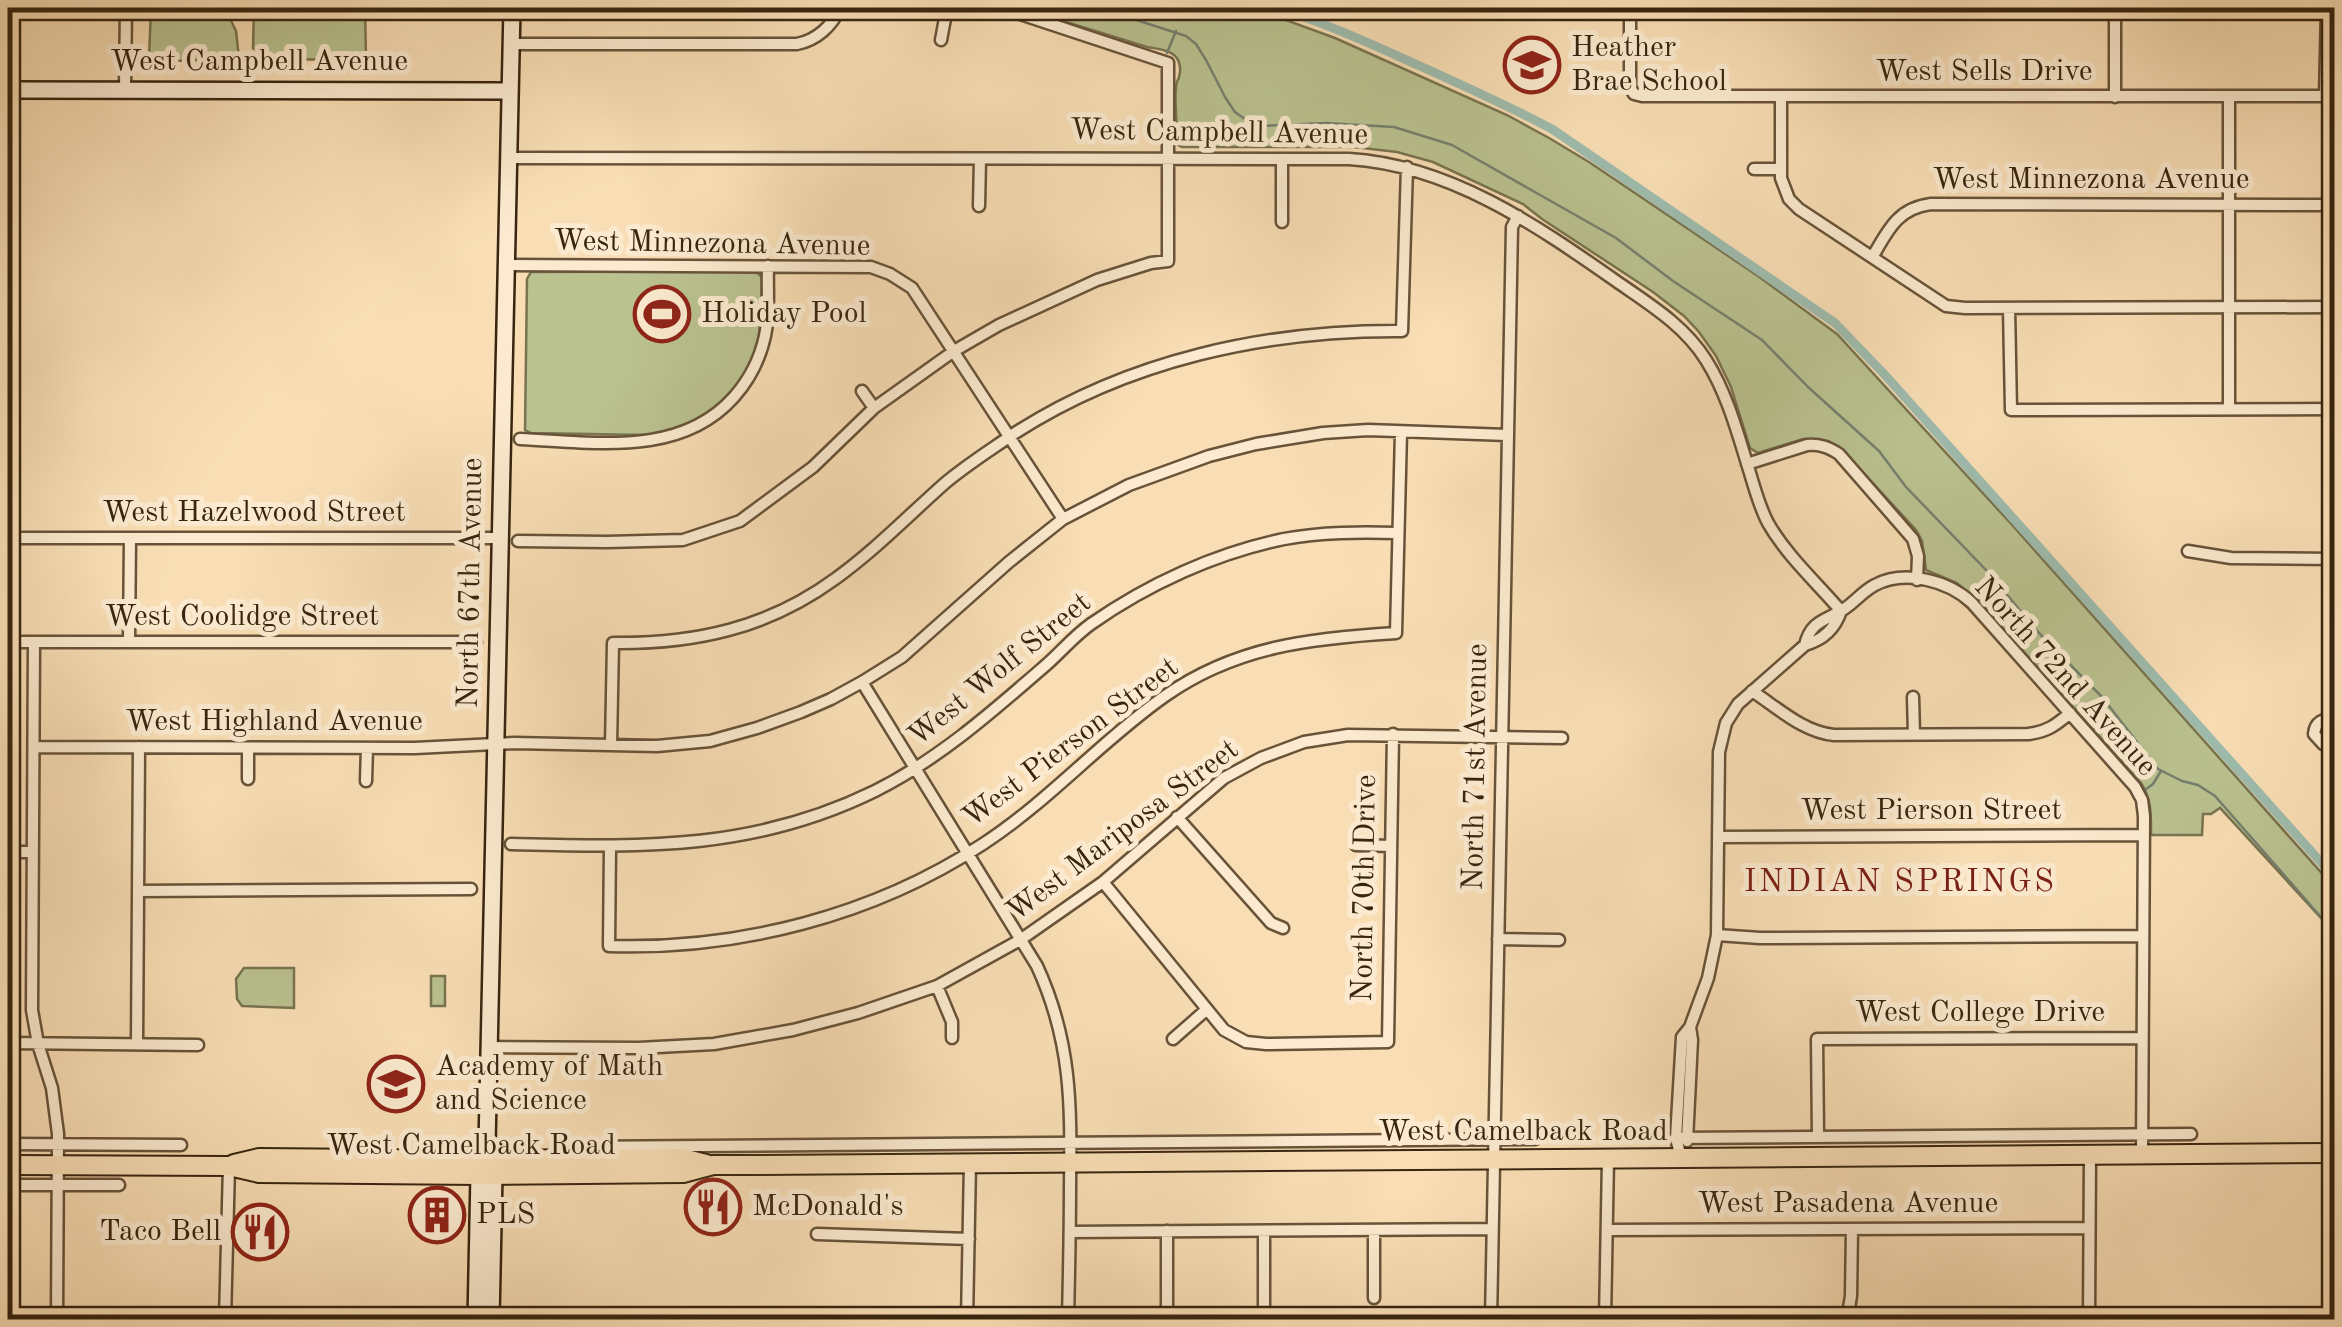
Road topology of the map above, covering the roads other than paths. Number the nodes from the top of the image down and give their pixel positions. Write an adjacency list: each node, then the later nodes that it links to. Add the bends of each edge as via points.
1 (126, 8): 11 (street)
2 (512, 8): 10 (main road, North 67th Avenue)
3 (840, 8): 10 (street, via 824,32 797,44)
4 (946, 8): 9 (street)
5 (1002, 8): 19 (street, via 1168,63)
6 (1630, 8): 14 (street, West Sells Drive, via 1634,94)
7 (2115, 8): 15 (street)
8 (2326, 8): 17 (street)
9 (941, 40)
10 (511, 44): 13 (main road, North 67th Avenue)
11 (125, 89): 12 (main road, West Campbell Avenue); 13 (main road, West Campbell Avenue)
12 (8, 90)
13 (510, 91): 18 (main road, North 67th Avenue)
14 (1781, 96): 15 (street, West Sells Drive); 23 (street)
15 (2114, 96): 16 (street, West Sells Drive)
16 (2229, 96): 17 (street, West Sells Drive); 25 (street)
17 (2330, 96)
18 (508, 158): 20 (street, West Campbell Avenue); 31 (main road, North 67th Avenue)
19 (1168, 158): 20 (street, West Campbell Avenue); 21 (street, West Campbell Avenue); 36 (street, via 1168,260 1097,280)
20 (980, 159): 27 (street)
21 (1282, 159): 22 (street, West Campbell Avenue); 29 (street)
22 (1407, 167): 28 (street, West Campbell Avenue); 43 (street, via 1402,331 1305,334 1204,353 1091,393)
23 (1781, 168): 24 (street); 30 (street, via 1784,190 1799,209)
24 (1754, 169)
25 (2230, 204): 26 (street, West Minnezona Avenue); 30 (street, West Minnezona Avenue, via 1919,205 1894,221); 33 (street)
26 (2334, 204)
27 (980, 206)
28 (1518, 216): 42 (street, North 71st Avenue, via 1512,228); 45 (street, West Campbell Avenue, via 1686,334 1725,397)
29 (1282, 222)
30 (1873, 256): 35 (street, via 1946,306)
31 (506, 265): 32 (street, West Minnezona Avenue); 50 (main road, North 67th Avenue)
32 (768, 266): 36 (street, West Minnezona Avenue, via 871,266 890,274 912,288); 44 (street, via 758,360 715,416 692,430 640,442)
33 (2229, 307): 34 (street); 35 (street); 39 (street)
34 (2334, 307)
35 (2009, 308): 39 (street, via 2011,410)
36 (954, 351): 38 (street); 43 (street)
37 (862, 391): 38 (street)
38 (874, 408): 51 (street, via 813,467 740,521 683,540)
39 (2229, 409): 40 (street)
40 (2334, 409)
41 (1402, 432): 42 (street, West Highland Avenue); 46 (street, West Highland Avenue, via 1323,433 1209,456 1129,485); 47 (street)
42 (1507, 435): 67 (street, North 71st Avenue)
43 (1010, 436): 46 (street); 71 (street, via 838,577 794,605 702,638 613,643)
44 (520, 439)
45 (1747, 464): 54 (street, via 1807,445 1829,447 1913,539); 55 (street, West Campbell Avenue, via 1768,523)
46 (1063, 519): 60 (street, West Highland Avenue, via 902,657)
47 (1398, 532): 76 (street, West Wolf Street, via 1284,539 1162,582 1089,626); 88 (street, West Pierson Street, via 1396,633 1269,648 1201,675 1135,718)
48 (8, 538): 49 (street, West Hazelwood Street)
49 (130, 538): 50 (street, West Hazelwood Street); 58 (street)
50 (500, 538): 70 (main road, North 67th Avenue)
51 (518, 541)
52 (2188, 550): 53 (street, via 2231,558)
53 (2334, 559)
54 (1917, 580): 55 (street, via 1884,581); 63 (street, North 72nd Avenue, via 1962,593)
55 (1841, 611): 61 (street, via 1824,617 1805,645)
56 (8, 642): 57 (street, West Coolidge Street)
57 (34, 642): 58 (street, West Coolidge Street); 72 (street)
58 (129, 642): 59 (street, West Coolidge Street)
59 (476, 642)
60 (862, 682): 71 (street, West Highland Avenue, via 801,712 710,741); 76 (street)
61 (1752, 690): 66 (street, via 1822,734); 81 (street, via 1726,723 1719,752)
62 (1913, 697): 66 (street)
63 (2070, 712): 66 (street, via 2042,732); 80 (street, North 72nd Avenue, via 2140,794)
64 (2334, 720): 69 (street, via 2320,721 2314,734 2323,744)
65 (1393, 734): 67 (street, West Mariposa Street); 79 (street, West Mariposa Street, via 1348,734 1260,758); 85 (street, North 70th Drive)
66 (1914, 734)
67 (1501, 738): 68 (street, West Mariposa Street); 95 (street, North 71st Avenue)
68 (1562, 738)
69 (2334, 742)
70 (495, 745): 71 (street, West Highland Avenue); 75 (street, West Highland Avenue); 107 (main road, North 67th Avenue)
71 (611, 745)
72 (34, 747): 73 (street, West Highland Avenue); 87 (street)
73 (139, 747): 74 (street, West Highland Avenue); 91 (street)
74 (248, 748): 75 (street, West Highland Avenue); 77 (street)
75 (367, 748): 78 (street)
76 (916, 769): 83 (street, West Wolf Street, via 832,810 755,834); 88 (street)
77 (248, 779)
78 (366, 781)
79 (1177, 817): 89 (street, West Mariposa Street); 92 (street, via 1271,924)
80 (2144, 835): 81 (street, West Pierson Street); 94 (street, North 72nd Avenue)
81 (1718, 837): 93 (street)
82 (511, 844): 83 (street, West Wolf Street)
83 (610, 846): 88 (street, West Pierson Street, via 608,946 718,940 806,923 902,888)
84 (1356, 846): 85 (street)
85 (1390, 846): 99 (street, North 70th Drive, via 1388,1042 1246,1042)
86 (8, 852): 87 (street)
87 (32, 852): 104 (street)
88 (968, 853): 96 (street)
89 (1103, 882): 96 (street, West Mariposa Street); 99 (street)
90 (471, 889): 91 (street)
91 (138, 891): 105 (street)
92 (1283, 928)
93 (1717, 935): 94 (street); 111 (street, via 1708,978 1682,1037)
94 (2143, 936): 102 (street, North 72nd Avenue)
95 (1498, 939): 97 (street); 112 (street, North 71st Avenue)
96 (1020, 940): 98 (street, West Mariposa Street); 114 (street, via 1048,991 1062,1037)
97 (1558, 940)
98 (937, 986): 100 (street); 107 (street, West Mariposa Street, via 822,1024 714,1044)
99 (1206, 1010): 101 (street)
100 (952, 1038)
101 (1173, 1038)
102 (2142, 1038): 109 (street, North 72nd Avenue); 110 (street, West College Drive, via 1818,1039)
103 (8, 1044): 104 (street)
104 (38, 1044): 105 (street); 116 (street, via 52,1088)
105 (137, 1044): 106 (street)
106 (198, 1044)
107 (489, 1046): 130 (main road, North 67th Avenue)
108 (2191, 1134): 109 (street, West Camelback Road)
109 (2142, 1135): 110 (street, West Camelback Road); 121 (street, North 72nd Avenue)
110 (1818, 1137): 111 (street, West Camelback Road)
111 (1682, 1138): 122 (street)
112 (1494, 1139): 113 (street, West Camelback Road); 114 (street, West Camelback Road); 124 (street, North 71st Avenue)
113 (1535, 1139)
114 (1070, 1143): 118 (street, West Camelback Road); 125 (street)
115 (8, 1144): 116 (street)
116 (58, 1144): 117 (street); 128 (street)
117 (181, 1146)
118 (578, 1147)
119 (2334, 1153): 121 (main road, West Camelback Road)
120 (2090, 1155): 121 (main road, West Camelback Road); 122 (main road, West Camelback Road); 134 (street)
121 (2142, 1155)
122 (1681, 1158): 123 (main road, West Camelback Road)
123 (1608, 1159): 124 (main road, West Camelback Road); 138 (street)
124 (1493, 1160): 125 (main road, West Camelback Road); 135 (street, North 71st Avenue)
125 (1070, 1162): 126 (main road, West Camelback Road); 140 (street)
126 (970, 1163): 130 (main road, West Camelback Road, via 713,1166 683,1173); 143 (street)
127 (8, 1165): 128 (main road, West Camelback Road)
128 (58, 1165): 129 (main road, West Camelback Road); 132 (street)
129 (228, 1166): 130 (main road, West Camelback Road, via 259,1158); 146 (street)
130 (487, 1170): 147 (main road, North 67th Avenue); 148 (main road, North 67th Avenue)
131 (8, 1185): 132 (street)
132 (58, 1185): 133 (street); 145 (street)
133 (119, 1185)
134 (2090, 1228): 136 (street, West Pasadena Avenue); 156 (street)
135 (1492, 1229): 137 (street); 153 (street, North 71st Avenue)
136 (1852, 1229): 138 (street, West Pasadena Avenue); 155 (street)
137 (1374, 1230): 139 (street); 144 (street)
138 (1608, 1230): 154 (street)
139 (1264, 1231): 141 (street); 152 (street)
140 (1070, 1232): 141 (street); 150 (street)
141 (1167, 1232): 151 (street)
142 (817, 1234): 143 (street)
143 (969, 1239): 149 (street)
144 (1374, 1298)
145 (57, 1320)
146 (225, 1320)
147 (476, 1320)
148 (492, 1320)
149 (967, 1320)
150 (1068, 1320)
151 (1167, 1320)
152 (1264, 1320)
153 (1492, 1320)
154 (1605, 1320)
155 (1847, 1320)
156 (2090, 1320)

